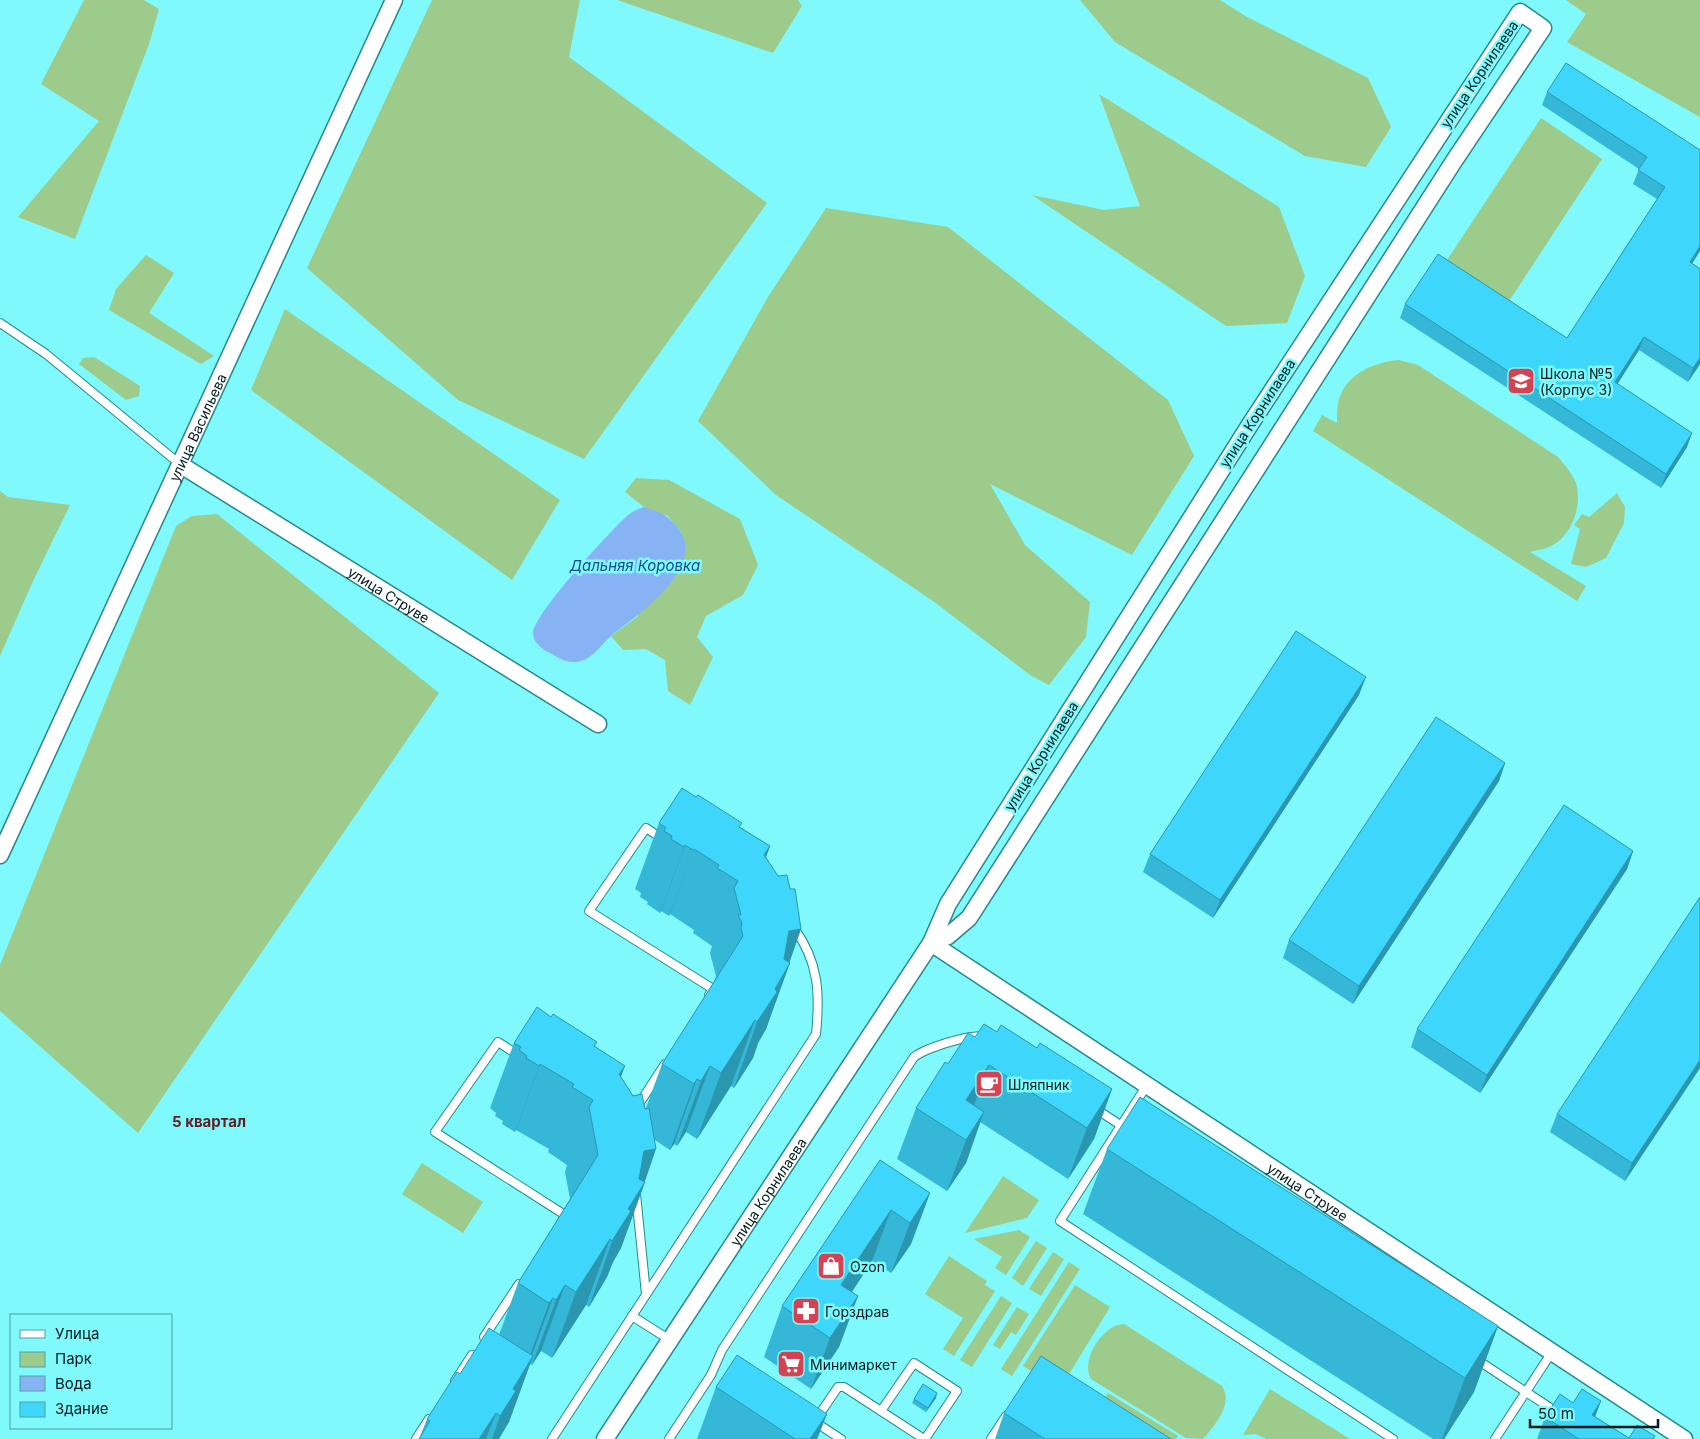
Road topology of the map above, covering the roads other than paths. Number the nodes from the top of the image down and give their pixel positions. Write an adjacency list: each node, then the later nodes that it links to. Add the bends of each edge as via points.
1 (394, 0): 3 (street, улица Васильева)
2 (0, 323): 3 (lane, via 46,354)
3 (181, 465): 4 (street, улица Струве); 6 (street, улица Васильева)
4 (598, 724)
5 (670, 844): 9 (lane, via 646,828 589,911 712,989)
6 (0, 855)
7 (788, 923): 21 (lane, via 809,951 817,979 816,1034)
8 (931, 943): 8 (street, улица Корнилаева, via 948,936 969,918 1449,169 1543,28 1520,12 1245,431 948,904); 13 (street, улица Струве); 23 (street, улица Корнилаева)
9 (702, 1006)
10 (996, 1044): 26 (lane, via 976,1036 935,1045 914,1057 722,1350)
11 (670, 1055): 15 (lane)
12 (523, 1058): 19 (lane, via 498,1042 436,1132 565,1216)
13 (1147, 1085): 16 (lane); 24 (street, улица Струве)
14 (1088, 1104): 16 (lane)
15 (633, 1113)
16 (1121, 1126): 17 (lane); 43 (lane, via 1060,1221)
17 (1138, 1137)
18 (635, 1186): 21 (lane)
19 (560, 1224)
20 (522, 1281): 28 (lane)
21 (646, 1294): 22 (lane)
22 (632, 1316): 23 (lane); 37 (lane)
23 (670, 1340): 38 (street, улица Корнилаева)
24 (1552, 1352): 29 (lane); 45 (street, улица Струве)
25 (1468, 1354): 29 (lane)
26 (711, 1375): 27 (lane); 39 (lane)
27 (719, 1380)
28 (452, 1385)
29 (1526, 1392): 33 (lane); 44 (lane)
30 (437, 1408): 36 (lane)
31 (1010, 1410): 42 (lane)
32 (881, 1411): 34 (lane, via 844,1387 838,1387); 41 (lane); 41 (lane, via 914,1363 957,1391)
33 (1566, 1418)
34 (814, 1422): 35 (lane); 40 (lane)
35 (805, 1423)
36 (416, 1439)
37 (552, 1439)
38 (605, 1439)
39 (669, 1439)
40 (841, 1439)
41 (925, 1439)
42 (991, 1439)
43 (1393, 1439)
44 (1494, 1439)
45 (1684, 1439)

